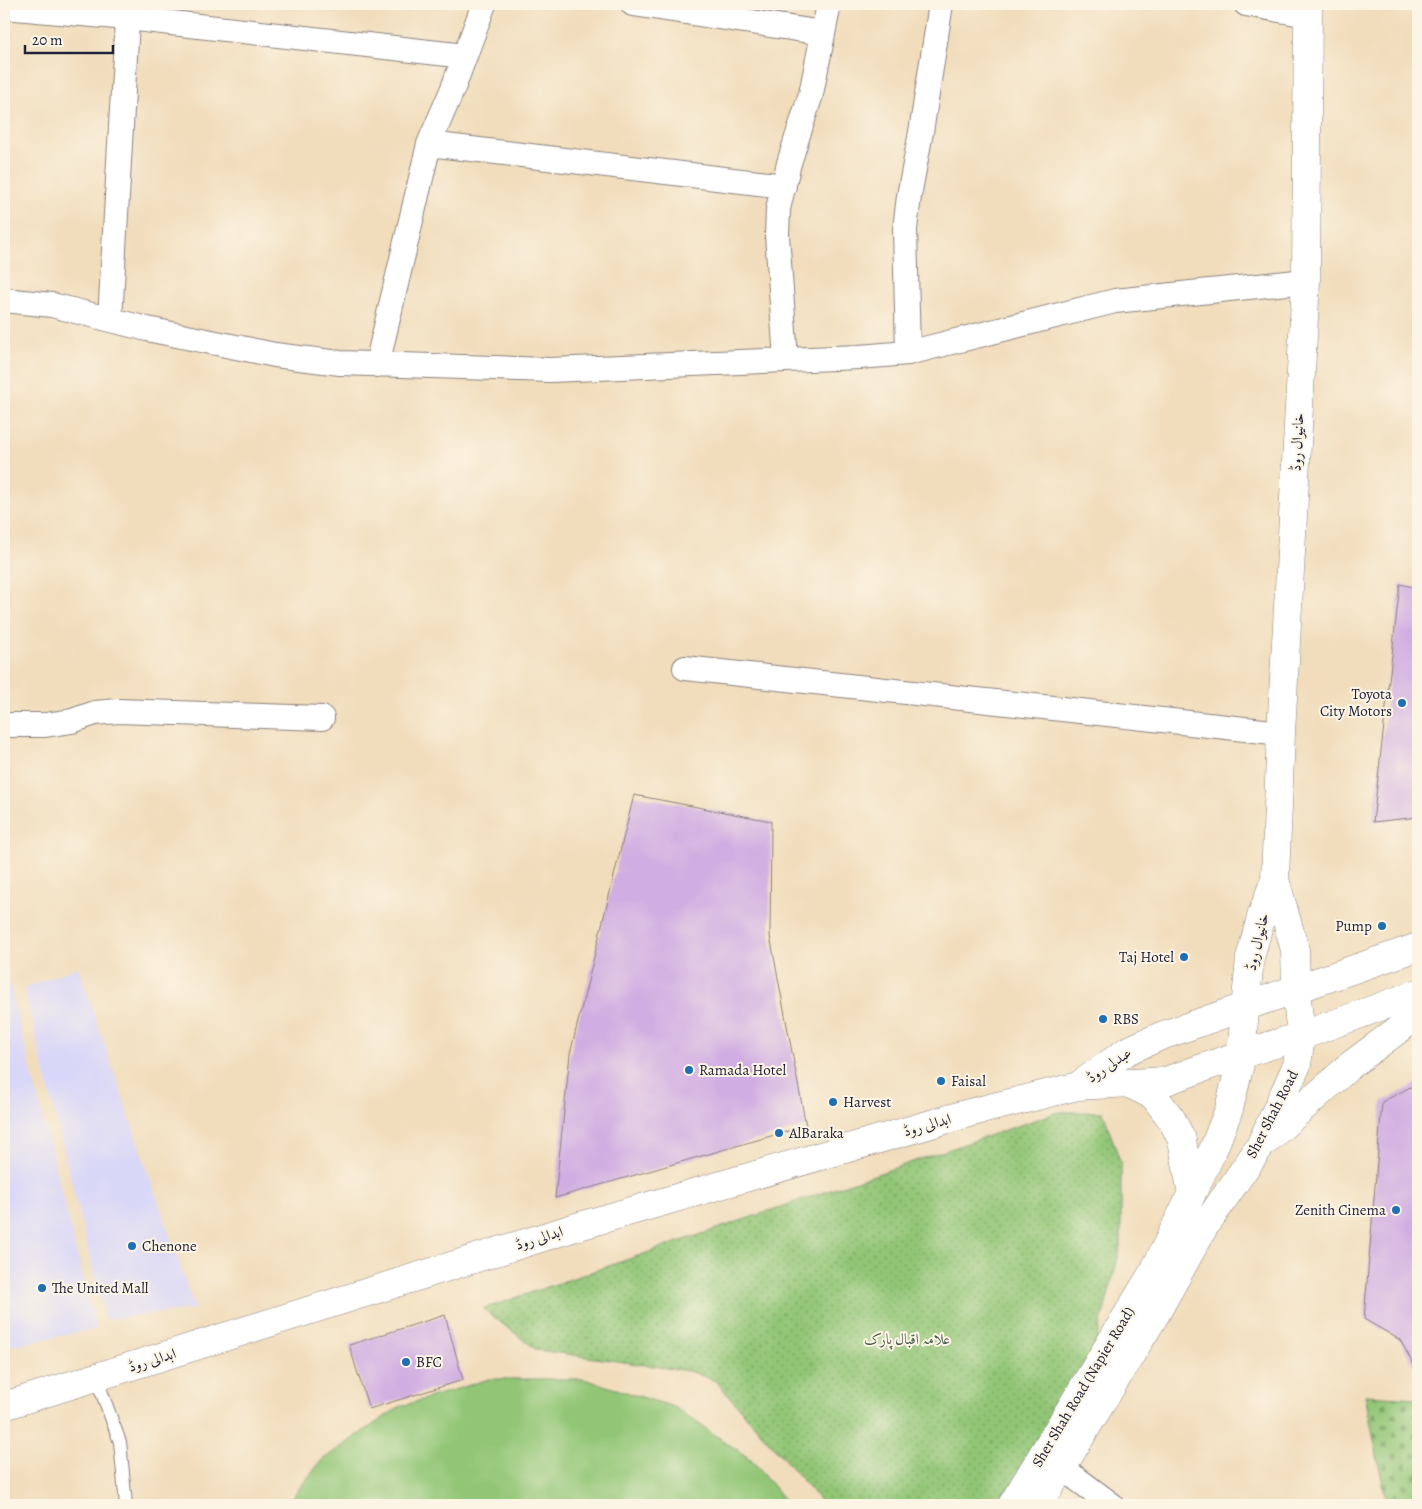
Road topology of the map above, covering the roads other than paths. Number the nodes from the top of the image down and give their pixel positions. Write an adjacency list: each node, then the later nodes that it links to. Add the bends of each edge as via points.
1 (484, 4): 10 (street)
2 (633, 4): 9 (street)
3 (829, 4): 9 (street)
4 (940, 4): 16 (street, via 909,196 906,229)
5 (1246, 4): 7 (street)
6 (4, 7): 8 (street)
7 (1308, 9): 13 (main road, خانیوال روڈ)
8 (127, 11): 10 (street); 15 (street)
9 (823, 33): 12 (street, via 811,94)
10 (465, 56): 11 (street)
11 (429, 144): 12 (street); 18 (street)
12 (784, 186): 17 (street, via 778,209 777,235)
13 (1306, 281): 16 (street, via 1115,302); 22 (main road, خانیوال روڈ)
14 (4, 300): 15 (street, via 52,305)
15 (110, 319): 18 (street, via 148,330 275,355)
16 (908, 353): 17 (street, via 859,358)
17 (786, 359): 18 (street, via 550,370)
18 (377, 365)
19 (686, 668): 22 (street)
20 (322, 718): 21 (street, via 118,710 72,721)
21 (4, 724)
22 (1280, 733): 23 (main road, خانیوال روڈ)
23 (1276, 879): 25 (main road, خانیوال روڈ, via 1295,950); 27 (main road, خانیوال روڈ, via 1250,958)
24 (1418, 947): 25 (main road, عبدلی روڈ)
25 (1296, 989): 27 (main road, عبدلی روڈ); 29 (main road, Sher Shah Road)
26 (1418, 993): 29 (main road, عبدلی روڈ)
27 (1246, 1006): 30 (main road); 32 (main road, عبدلی روڈ, via 1127,1051)
28 (1418, 1015): 33 (main road, via 1352,1064)
29 (1301, 1036): 30 (main road, عبدلی روڈ); 33 (main road, Sher Shah Road, via 1297,1065)
30 (1242, 1054): 31 (main road, عبدلی روڈ, via 1166,1081); 34 (main road, via 1214,1150)
31 (1129, 1084): 32 (main road, عبدلی روڈ); 34 (main road, via 1154,1096 1172,1120 1182,1140)
32 (1078, 1086): 36 (main road, ابدالی روڈ, via 969,1113 576,1227)
33 (1259, 1148): 35 (main road, Sher Shah Road, via 1204,1227)
34 (1192, 1194): 35 (main road)
35 (1165, 1274): 38 (main road, Sher Shah Road (Napier Road), via 1154,1317); 40 (main road, Sher Shah Road (Napier Road))
36 (96, 1377): 37 (main road, ابدالی روڈ); 39 (lane, via 120,1442)
37 (4, 1406)
38 (1061, 1467): 41 (main road, Sher Shah Road (Napier Road)); 42 (street)
39 (126, 1505)
40 (1012, 1505)
41 (1039, 1505)
42 (1112, 1505)

